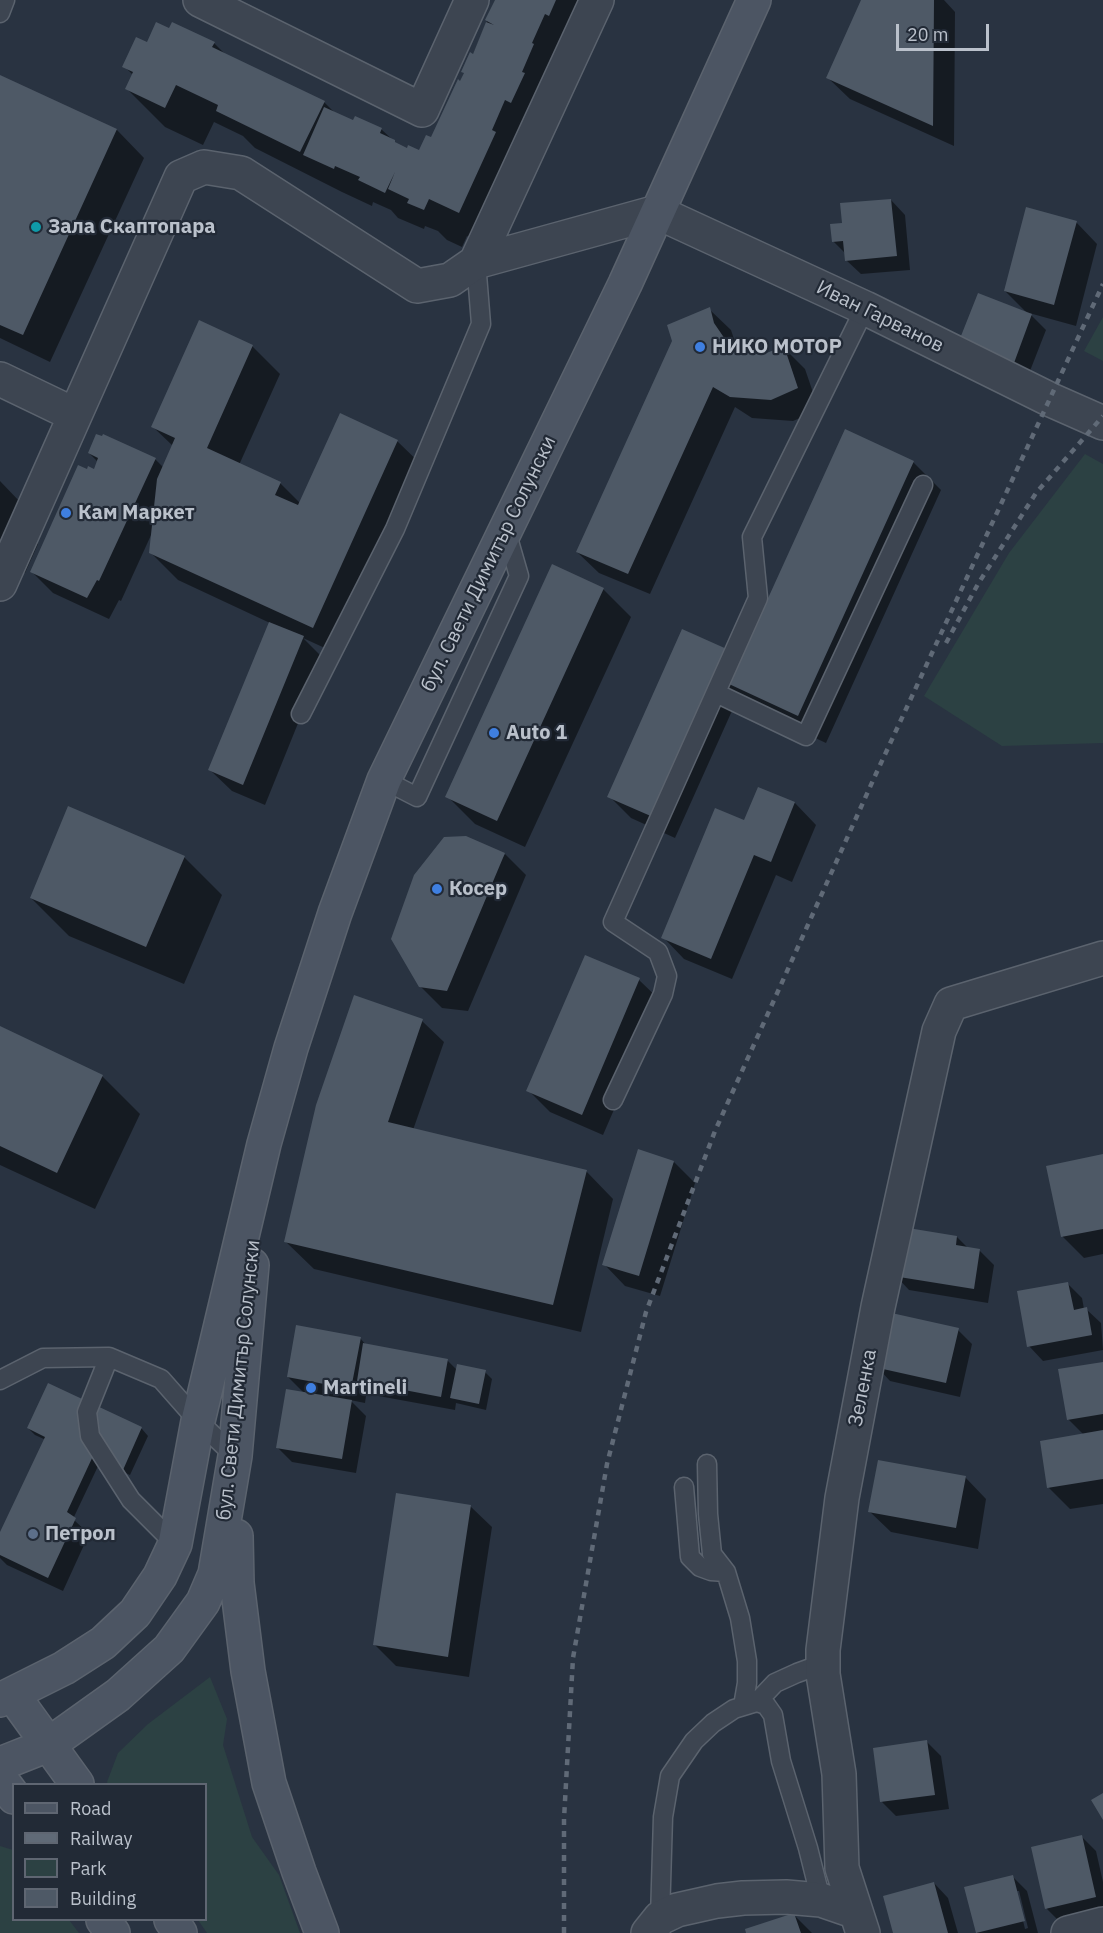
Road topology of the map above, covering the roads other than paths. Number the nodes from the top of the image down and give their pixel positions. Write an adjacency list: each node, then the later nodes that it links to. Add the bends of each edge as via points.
1 (5, 0): 6 (lane)
2 (200, 0): 3 (street, via 422,110)
3 (472, 0)
4 (597, 0): 8 (street)
5 (754, 0): 7 (main road, бул. Свети Димитър Солунски)
6 (0, 13)
7 (657, 212): 8 (street); 9 (street, Иван Гарванов); 19 (main road, бул. Свети Димитър Солунски, via 384,780 335,913)
8 (476, 262): 11 (street, via 450,280 417,286 240,173 204,167 181,177); 16 (lane, via 481,324 395,529)
9 (865, 308): 12 (street, Иван Гарванов); 15 (lane, via 752,537 758,598)
10 (0, 379): 11 (street)
11 (75, 415): 14 (street)
12 (1103, 423)
13 (923, 485): 15 (lane, via 806,736)
14 (0, 584)
15 (716, 693): 18 (lane, via 614,922 658,952 667,976 663,994)
16 (301, 714)
17 (1103, 958): 28 (street, Зеленка, via 951,1004 939,1031 878,1307 842,1498)
18 (613, 1100)
19 (264, 1144): 22 (main road, бул. Свети Димитър Солунски); 23 (main road, бул. Свети Димитър Солунски)
20 (109, 1357): 21 (lane, via 43,1358); 22 (lane, via 161,1379); 26 (lane, via 87,1412 90,1436 131,1500)
21 (0, 1380)
22 (198, 1421): 23 (lane); 26 (main road, бул. Свети Димитър Солунски)
23 (235, 1456): 31 (main road, бул. Свети Димитър Солунски, via 214,1574 203,1602 169,1649 118,1695); 42 (main road, via 237,1583 248,1671 269,1783)
24 (707, 1464): 27 (lane, via 710,1547)
25 (684, 1487): 27 (lane, via 690,1557 700,1567)
26 (174, 1544): 29 (main road, бул. Свети Димитър Солунски, via 160,1575 135,1613 103,1643)
27 (726, 1572): 30 (lane, via 740,1618)
28 (822, 1664): 30 (lane, via 776,1683); 38 (street, Зеленка, via 839,1774 842,1868)
29 (6, 1697): 31 (main road)
30 (750, 1704): 36 (lane, via 766,1705 773,1715 784,1771); 40 (lane, via 713,1723 694,1741 670,1776)
31 (48, 1744): 32 (main road, бул. Свети Димитър Солунски); 34 (main road)
32 (0, 1764)
33 (0, 1778): 35 (main road)
34 (75, 1783)
35 (12, 1794)
36 (821, 1900): 38 (street); 40 (street, via 767,1897 717,1901 677,1910)
37 (104, 1921): 41 (main road)
38 (860, 1922)
39 (1103, 1924): 43 (street)
40 (654, 1925)
41 (113, 1933)
42 (322, 1933)
43 (1068, 1933)

